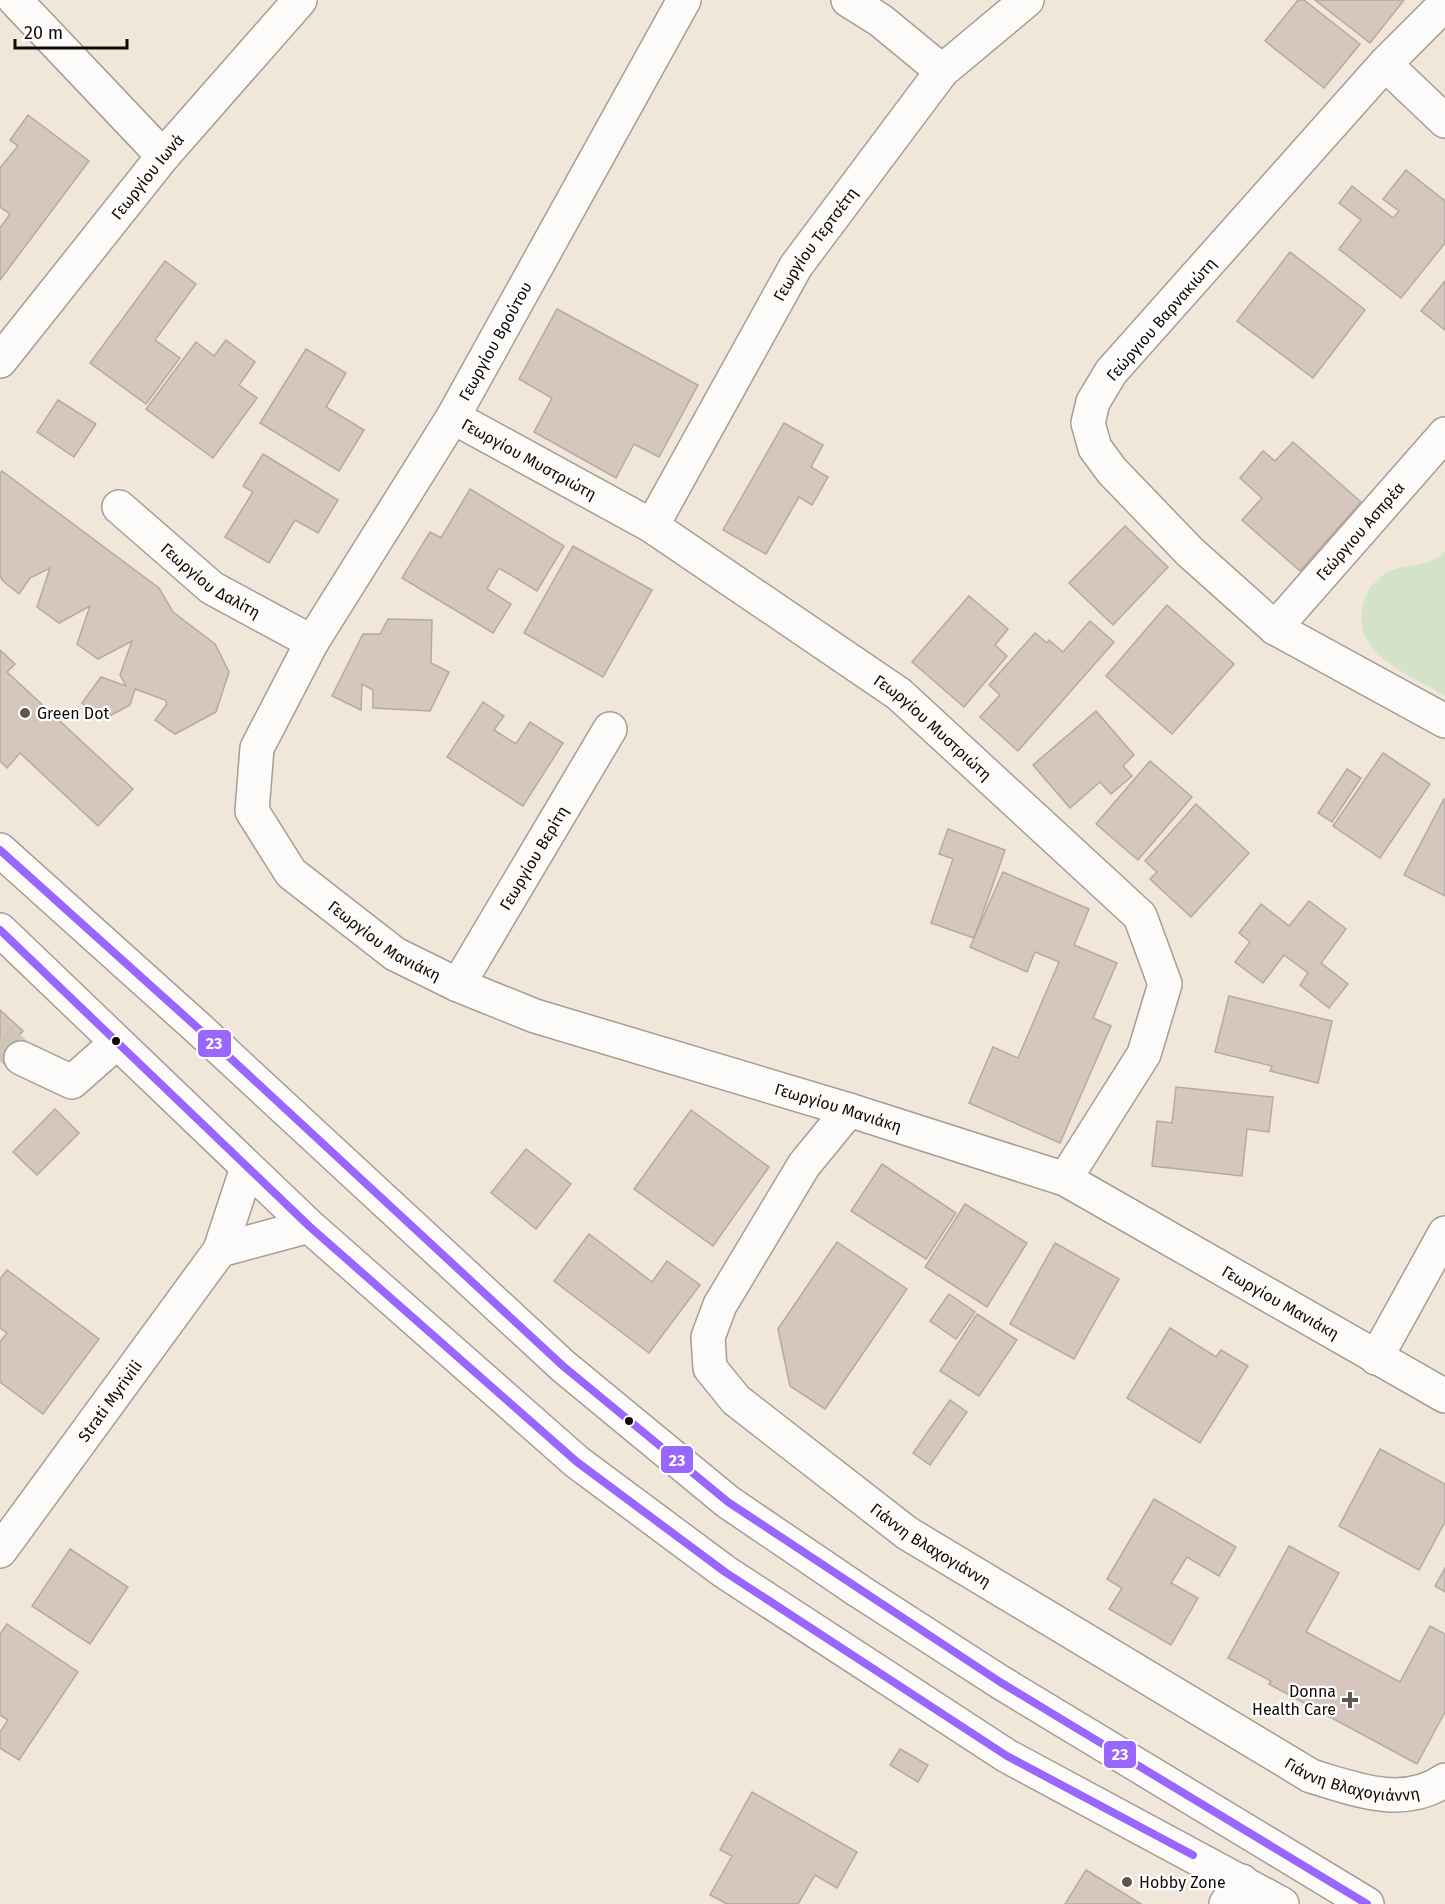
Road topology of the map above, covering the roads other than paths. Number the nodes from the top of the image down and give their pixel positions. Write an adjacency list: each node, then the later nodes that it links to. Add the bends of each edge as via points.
1 (15, 0): 10 (street)
2 (300, 0): 10 (street, Γεωργίου Ιωνά)
3 (684, 0): 12 (street, Γεωργίου Βρούτου)
4 (848, 0): 8 (street, via 880,20)
5 (1027, 0): 8 (street, Γεωργίου Τερτσέτη)
6 (1445, 4): 7 (street, Γεώργιου Βαρνακιώτη)
7 (1385, 64): 9 (street); 16 (street, Γεώργιου Βαρνακιώτη, via 1111,372 1093,402 1088,423 1095,448 1112,471 1190,552)
8 (942, 71): 15 (street, Γεωργίου Τερτσέτη, via 796,266)
9 (1445, 121)
10 (163, 156): 11 (street, Γεωργίου Ιωνά)
11 (0, 361)
12 (453, 417): 15 (street, Γεωργίου Μυστριώτη); 17 (street, Γεωργίου Βρούτου)
13 (1445, 434): 16 (street, Γεώργιου Ασπρέα)
14 (119, 507): 17 (street, Γεωργίου Δαλίτη, via 212,588)
15 (652, 526): 28 (street, Γεωργίου Μυστριώτη, via 899,694 1140,916 1165,984 1144,1054)
16 (1275, 628): 18 (street, Γεώργιου Βαρνακιώτη)
17 (312, 642): 20 (street, Γεωργίου Βρούτου, via 257,748)
18 (1445, 721)
19 (610, 729): 23 (street, Γεωργίου Βερίτη)
20 (252, 811): 23 (street, Γεωργίου Μανιάκη, via 291,873 395,954)
21 (0, 850): 38 (street, via 563,1366 728,1502 1000,1682)
22 (0, 930): 24 (street)
23 (458, 985): 26 (street, Γεωργίου Μανιάκη, via 535,1016)
24 (116, 1043): 25 (street, via 72,1082); 27 (street)
25 (21, 1058)
26 (849, 1110): 28 (street, Γεωργίου Μανιάκη); 35 (street, Γιάννη Βλαχογιάννη, via 804,1165 720,1305 708,1337 710,1368 736,1400 907,1533 1311,1776 1360,1791 1403,1796)
27 (247, 1168): 29 (street); 31 (street, Strati Myrivili)
28 (1065, 1179): 32 (street, Γεωργίου Μανιάκη)
29 (309, 1226): 31 (street); 36 (street, via 577,1462 725,1572 1008,1756)
30 (1445, 1233): 32 (street)
31 (220, 1250): 34 (street, Strati Myrivili)
32 (1376, 1358): 33 (street, Γεωργίου Μανιάκη)
33 (1445, 1396)
34 (0, 1551)
35 (1445, 1780)
36 (1234, 1893): 37 (street)
37 (1282, 1904)
38 (1367, 1904)

